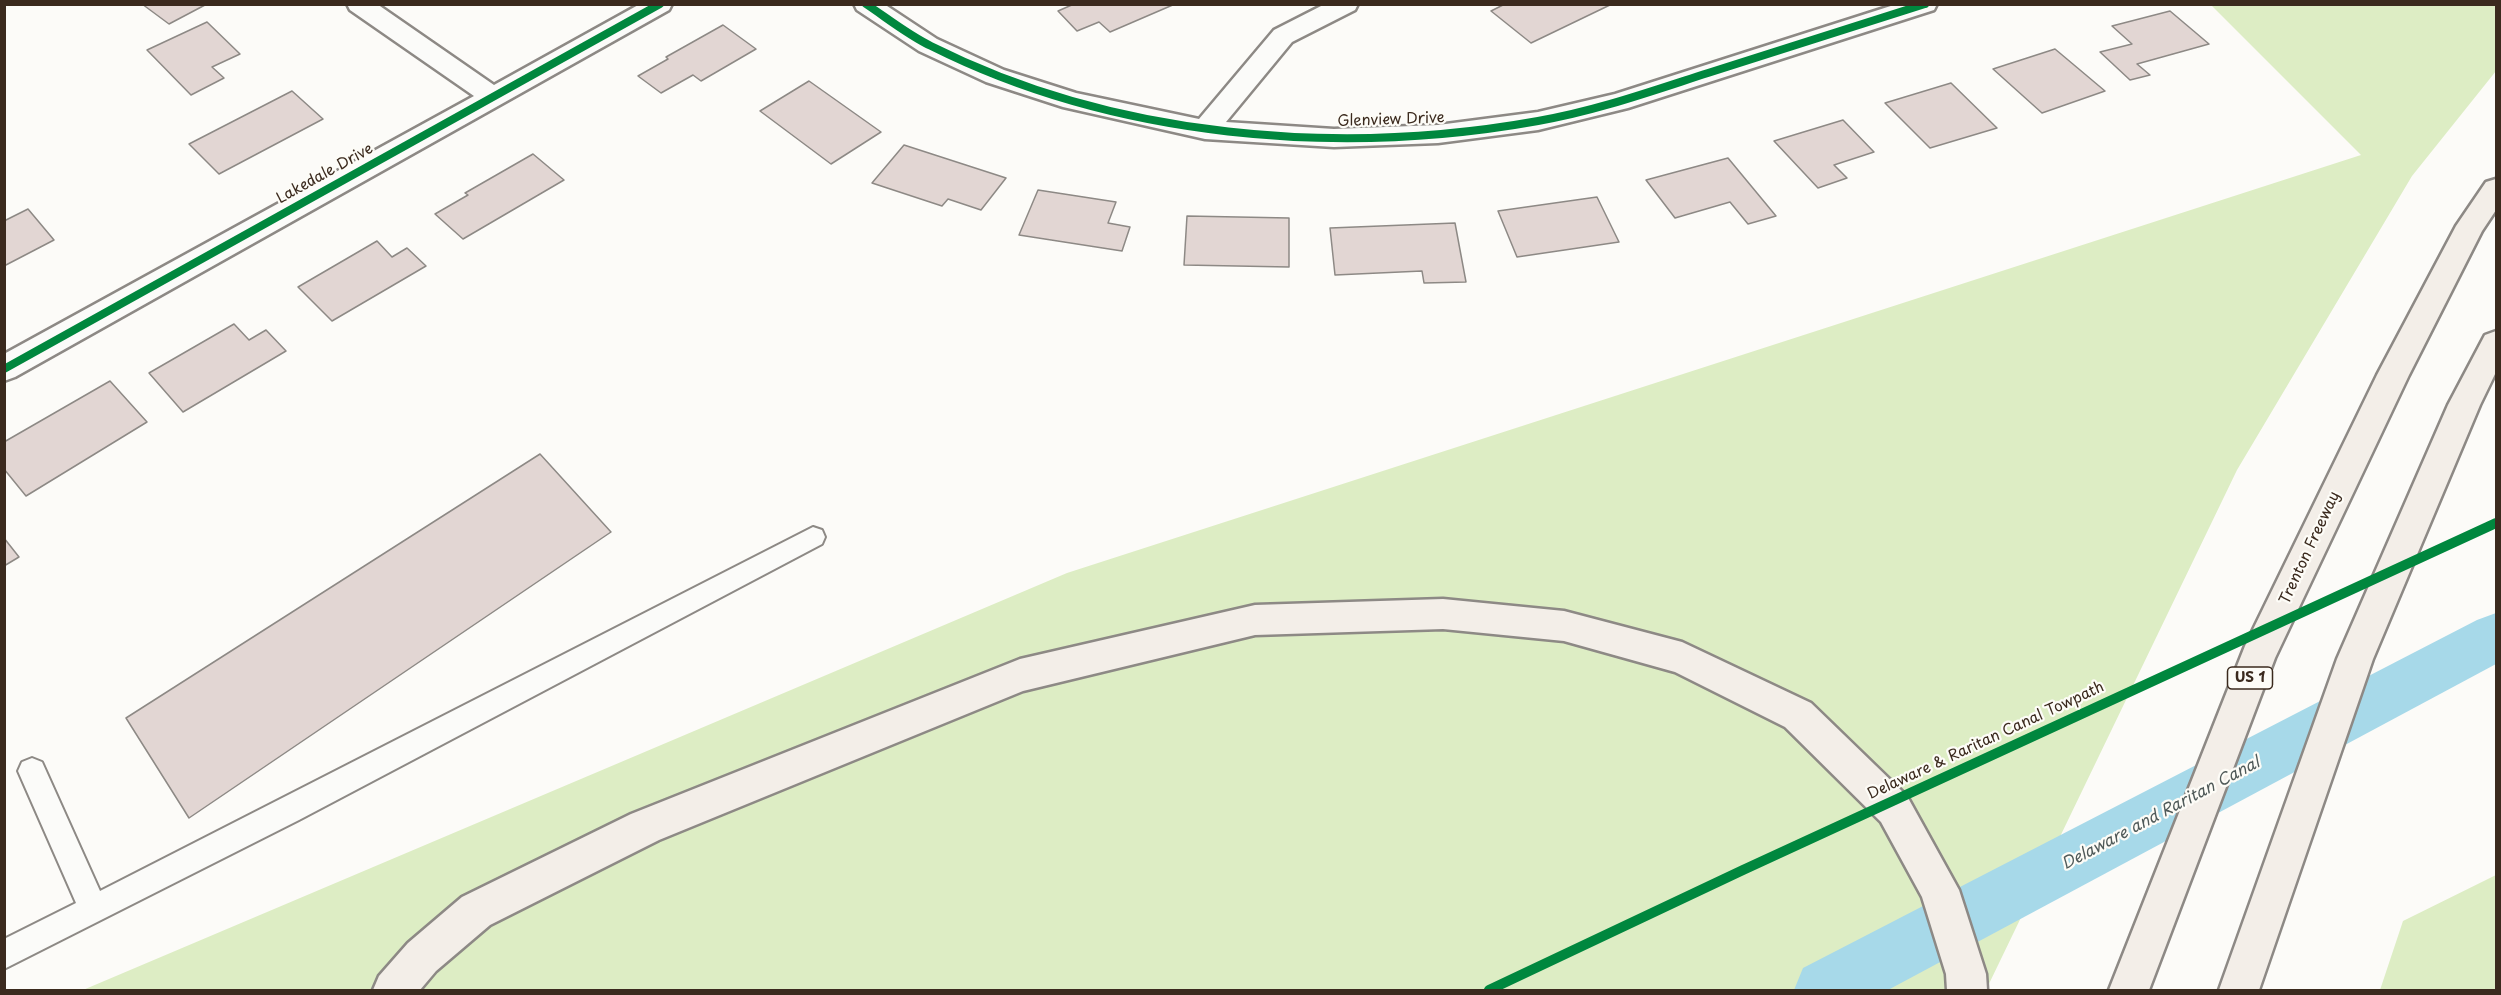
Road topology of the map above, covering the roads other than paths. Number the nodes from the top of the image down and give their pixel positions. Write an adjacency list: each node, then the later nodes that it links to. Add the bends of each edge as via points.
1 (359, 4): 6 (street)
2 (660, 4): 6 (street, Lakedale Drive)
3 (866, 4): 7 (street, Glenview Drive, via 928,45 995,76 1072,101)
4 (1346, 4): 7 (street, via 1283,36)
5 (1925, 4): 7 (street, Glenview Drive, via 1619,102 1538,121 1438,134 1346,137)
6 (493, 97): 10 (street, Lakedale Drive)
7 (1205, 130)
8 (2496, 189): 17 (highway, Trenton Freeway / US 1, via 2470,225 2393,375 2258,657)
9 (2496, 343): 18 (highway, via 2464,405 2355,659)
10 (4, 369)
11 (813, 537): 13 (lane)
12 (32, 771): 13 (lane)
13 (93, 909): 14 (lane)
14 (4, 955)
15 (393, 990): 16 (highway, via 422,957 476,911 645,827 1020,675 1255,620 1443,614 1564,626 1682,658 1798,715 1894,809 1939,890 1966,974)
16 (1967, 990)
17 (2129, 990)
18 (2239, 990)

